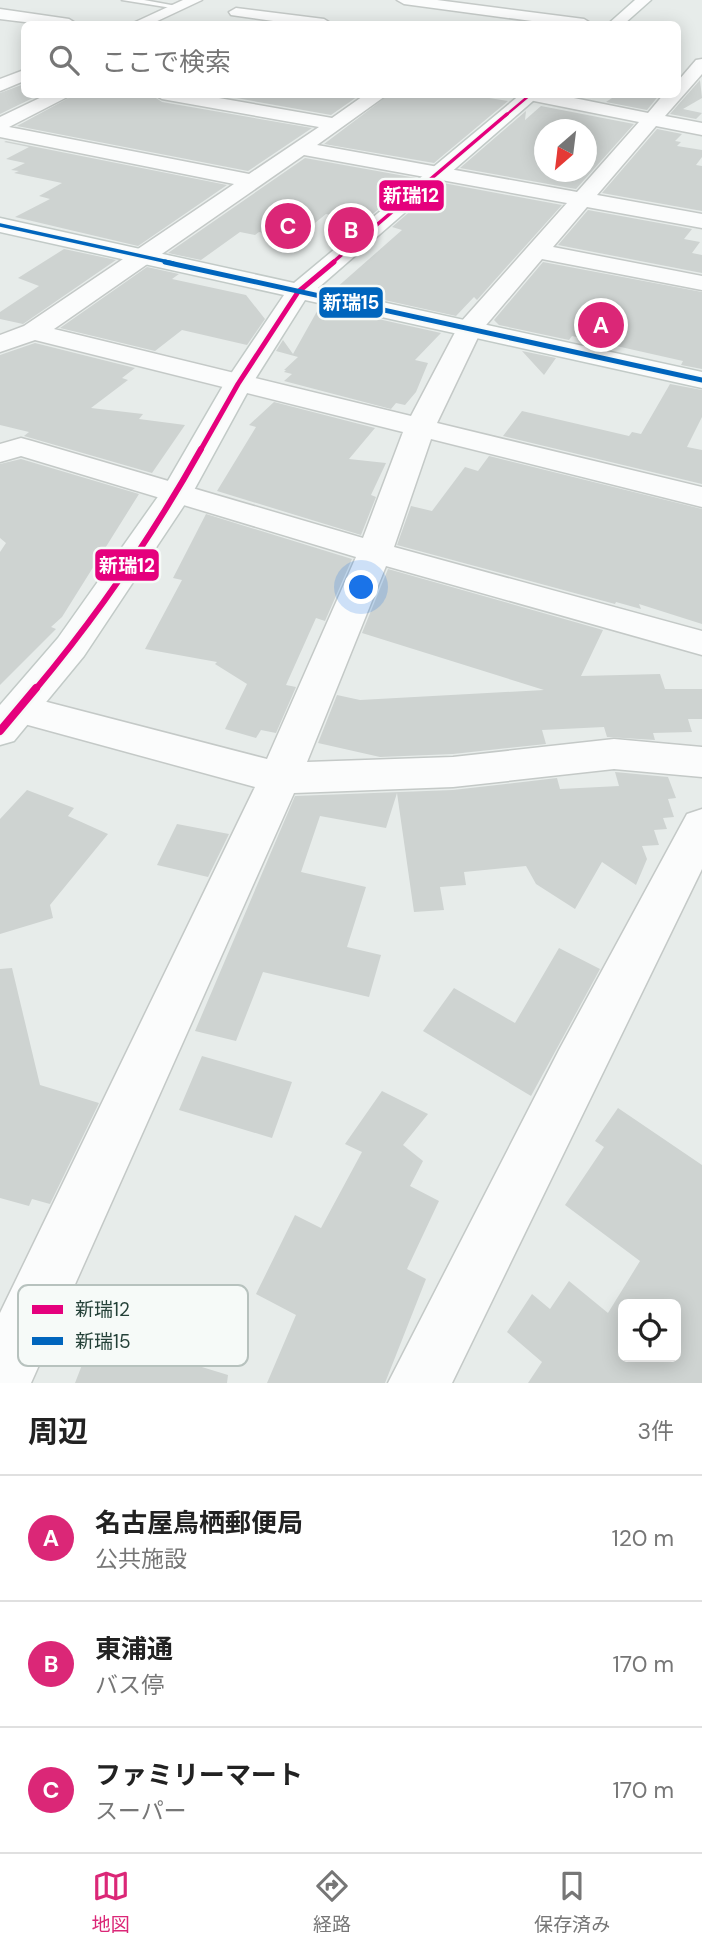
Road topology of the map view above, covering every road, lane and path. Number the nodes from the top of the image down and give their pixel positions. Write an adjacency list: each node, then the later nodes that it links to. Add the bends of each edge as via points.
1 (126, 0): 7 (lane)
2 (195, 0): 7 (street)
3 (261, 0): 8 (street)
4 (404, 0): 9 (street)
5 (519, 0): 9 (street)
6 (644, 0): 17 (street)
7 (178, 7): 13 (street)
8 (236, 12): 11 (street); 14 (street)
9 (499, 13): 15 (street); 16 (street)
10 (0, 14): 12 (street)
11 (218, 20)
12 (48, 21)
13 (146, 21)
14 (302, 21)
15 (487, 21)
16 (560, 21)
17 (619, 21)
18 (700, 55): 20 (street)
19 (21, 76): 21 (street)
20 (681, 82)
21 (0, 86)
22 (55, 98): 28 (street)
23 (185, 98): 29 (street)
24 (373, 98): 29 (street)
25 (526, 98): 33 (street)
26 (598, 98): 27 (street)
27 (668, 101): 30 (street); 35 (street)
28 (0, 124)
29 (335, 124): 32 (street)
30 (702, 129)
31 (0, 131): 34 (street)
32 (299, 148): 33 (street); 34 (street)
33 (439, 173): 35 (street); 41 (street)
34 (251, 181): 39 (street)
35 (584, 200): 36 (street); 38 (street)
36 (702, 221)
37 (0, 225): 39 (street)
38 (535, 251): 40 (street); 42 (street)
39 (141, 255): 41 (street); 43 (street)
40 (702, 283)
41 (298, 292): 42 (street); 46 (street)
42 (469, 329): 45 (street); 47 (street)
43 (33, 332): 44 (street); 46 (street)
44 (0, 344)
45 (702, 380)
46 (238, 384): 47 (street); 49 (street)
47 (420, 427): 50 (street); 51 (street)
48 (0, 453): 49 (street, via 21,447)
49 (177, 492): 51 (street); 53 (street, via 71,647)
50 (702, 496)
51 (375, 552): 52 (street); 55 (street)
52 (702, 643)
53 (10, 720): 55 (street)
54 (702, 762): 55 (street, via 614,754 453,772)
55 (280, 778): 57 (street)
56 (702, 826): 60 (street)
57 (45, 1285)
58 (18, 1342): 59 (street)
59 (0, 1381)
60 (419, 1383)

